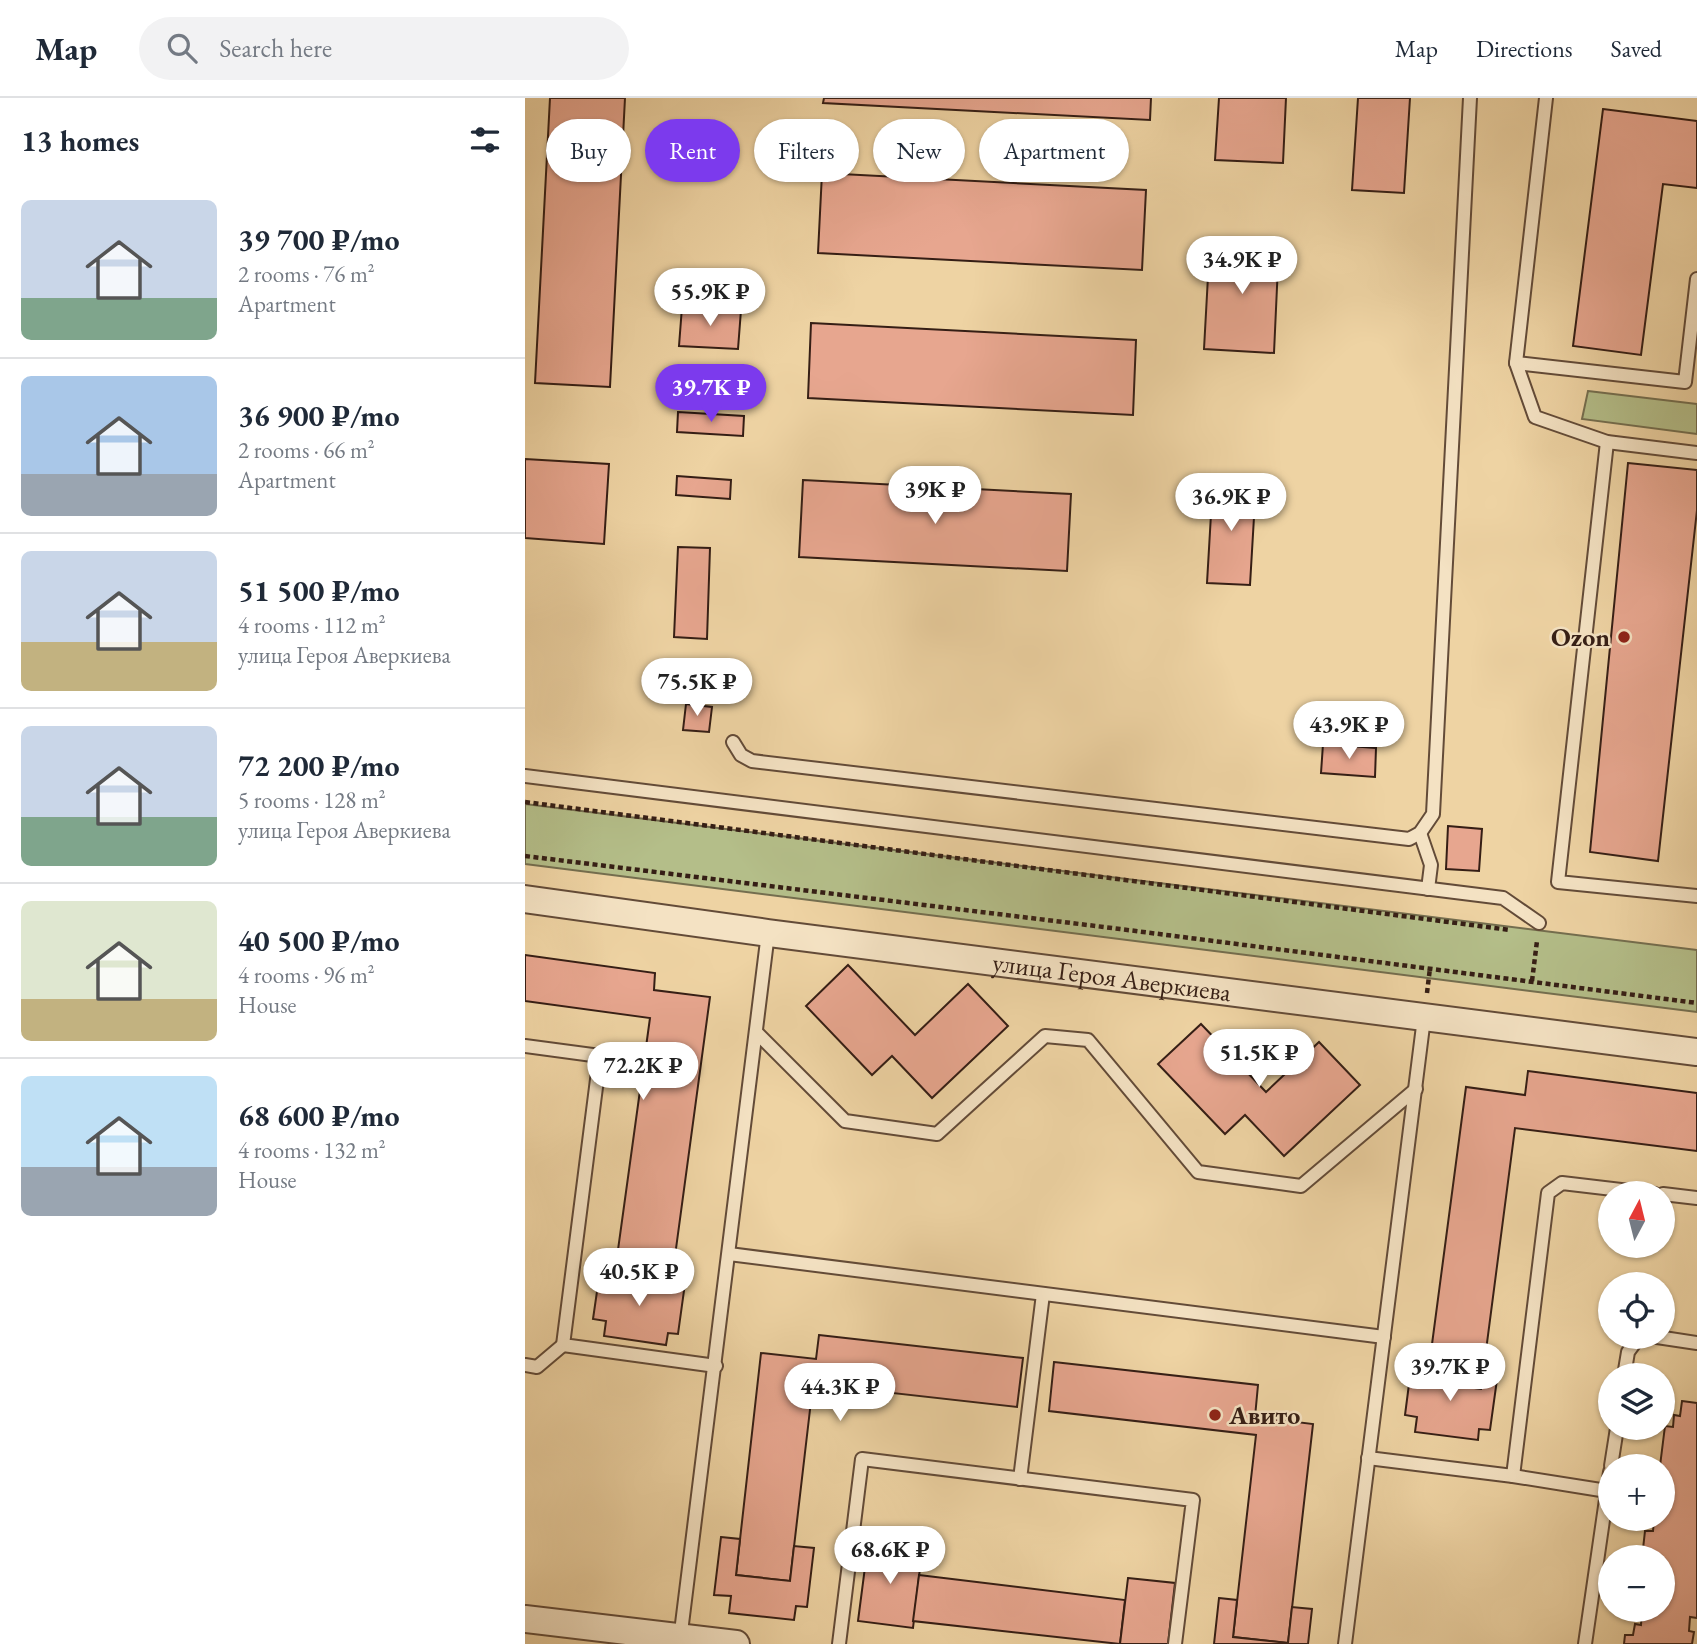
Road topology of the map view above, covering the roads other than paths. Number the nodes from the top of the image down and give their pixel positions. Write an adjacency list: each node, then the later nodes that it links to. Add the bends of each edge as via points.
1 (1470, 98): 9 (lane, via 1433,814)
2 (1546, 98): 4 (lane)
3 (1697, 279): 4 (lane, via 1685,382)
4 (1516, 363): 5 (lane, via 1535,417)
5 (1607, 442): 6 (lane); 11 (lane, via 1558,882)
6 (1697, 453)
7 (733, 742): 9 (lane, via 741,755 752,761 1409,839)
8 (525, 776): 10 (lane)
9 (1420, 833): 10 (lane, via 1431,864)
10 (1428, 889): 13 (lane, via 1503,898)
11 (1697, 895)
12 (525, 899): 14 (street, улица Героя Аверкиева)
13 (1539, 923)
14 (768, 933): 15 (street, улица Героя Аверкиева); 16 (lane)
15 (1424, 1018): 18 (street, улица Героя Аверкиева); 19 (lane)
16 (756, 1032): 19 (lane, via 845,1121 937,1134 1045,1036 1088,1040 1198,1172 1301,1186); 23 (lane)
17 (525, 1046): 28 (lane, via 600,1056)
18 (1697, 1052)
19 (1416, 1089): 25 (lane)
20 (1598, 1187): 32 (lane, via 1562,1183 1548,1193)
21 (1675, 1196): 22 (lane)
22 (1697, 1199)
23 (729, 1254): 24 (lane); 30 (lane)
24 (1043, 1294): 25 (lane); 33 (lane)
25 (1384, 1337): 31 (lane)
26 (1675, 1340): 27 (lane)
27 (1697, 1343)
28 (563, 1345): 29 (lane, via 537,1367); 30 (lane)
29 (525, 1366)
30 (716, 1366): 37 (lane)
31 (1369, 1458): 32 (lane); 41 (lane)
32 (1513, 1476): 34 (lane)
33 (1020, 1479): 39 (lane, via 862,1459); 40 (lane, via 1193,1500)
34 (1598, 1490)
35 (1601, 1531): 42 (lane)
36 (525, 1619): 37 (street)
37 (680, 1641): 38 (street)
38 (736, 1644)
39 (839, 1644)
40 (1175, 1644)
41 (1345, 1644)
42 (1585, 1644)

